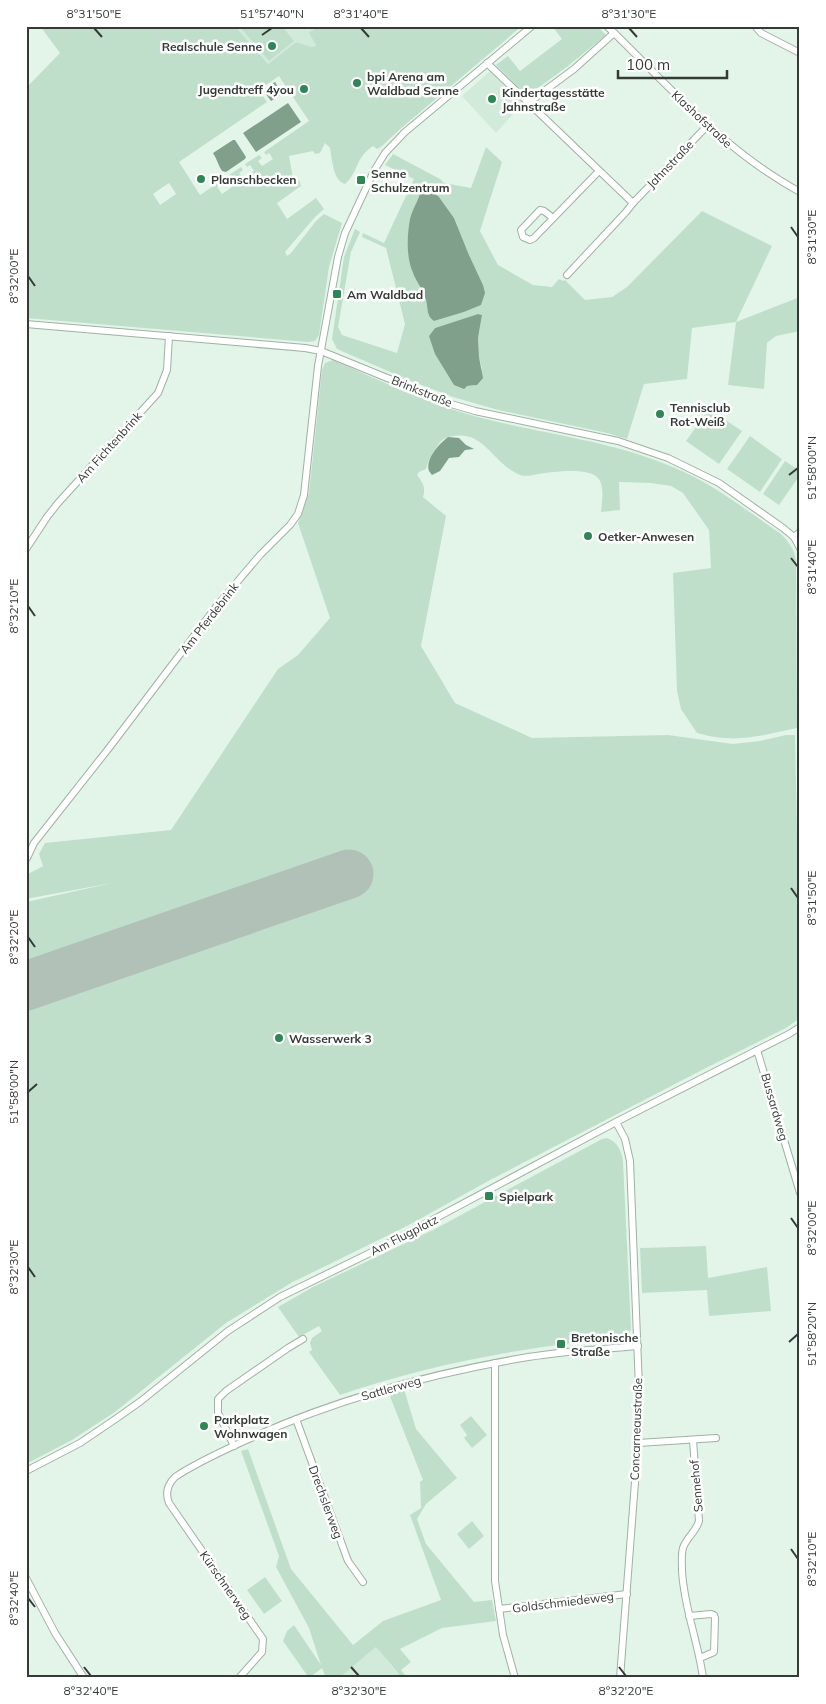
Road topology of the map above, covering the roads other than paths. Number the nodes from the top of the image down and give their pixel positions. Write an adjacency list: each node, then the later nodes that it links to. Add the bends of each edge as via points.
1 (532, 26): 6 (street)
2 (606, 26): 4 (street, Klashofstraße)
3 (755, 26): 5 (street, via 760,33)
4 (614, 33): 7 (street); 8 (street, Klashofstraße)
5 (800, 52)
6 (487, 63): 7 (street); 16 (street, via 405,132 377,165 342,243)
7 (528, 103): 9 (street)
8 (708, 125): 10 (street, Klashofstraße, via 750,161); 11 (street, Jahnstraße)
9 (599, 171): 11 (street); 12 (street)
10 (800, 192)
11 (633, 203): 13 (street, Jahnstraße)
12 (553, 218): 12 (street, via 534,238 523,237 522,227 540,210)
13 (567, 275)
14 (26, 324): 15 (street, Brinkstraße)
15 (169, 336): 16 (street, Brinkstraße); 20 (street, Am Fichtenbrink, via 167,370 158,393 58,502)
16 (321, 351): 18 (street, Brinkstraße, via 451,404 618,441 668,458 718,483); 21 (street, Am Pferdebrink, via 304,495 298,514 216,606 34,843)
17 (800, 532): 18 (street)
18 (794, 537): 19 (street)
19 (800, 548)
20 (26, 549)
21 (27, 858)
22 (800, 1027): 23 (street, Am Flugplatz)
23 (757, 1050): 24 (street, Am Flugplatz); 25 (street, Bussardweg)
24 (616, 1122): 27 (street, Concarneaustraße, via 625,1139 630,1160); 34 (street, Am Flugplatz, via 383,1247 280,1297 228,1331 117,1418 80,1443)
25 (800, 1193)
26 (303, 1339): 33 (street, via 218,1398 218,1413)
27 (638, 1346): 28 (street, Sattlerweg); 32 (street, Concarneaustraße)
28 (496, 1363): 29 (street, Sattlerweg, via 394,1386); 39 (street, via 495,1581)
29 (296, 1419): 33 (street, Sattlerweg); 37 (street, Drechslerweg, via 348,1561)
30 (716, 1438): 31 (street)
31 (692, 1440): 32 (street); 40 (street, Sennehof, via 699,1522 682,1555)
32 (638, 1443): 38 (street, Concarneaustraße)
33 (234, 1446): 35 (street, Sattlerweg, via 175,1477)
34 (26, 1471)
35 (167, 1491): 43 (street, Kürschnerweg, via 166,1497 172,1508 263,1639 262,1652)
36 (26, 1578): 42 (street, via 55,1633)
37 (363, 1582)
38 (627, 1594): 39 (street, Goldschmiedeweg); 45 (street, Concarneaustraße)
39 (499, 1609): 44 (street)
40 (689, 1616): 41 (street, Sennehof); 41 (street, via 711,1614 715,1618 714,1652)
41 (700, 1658): 46 (street, Sennehof)
42 (84, 1678)
43 (239, 1678)
44 (515, 1678)
45 (620, 1678)
46 (702, 1678)

